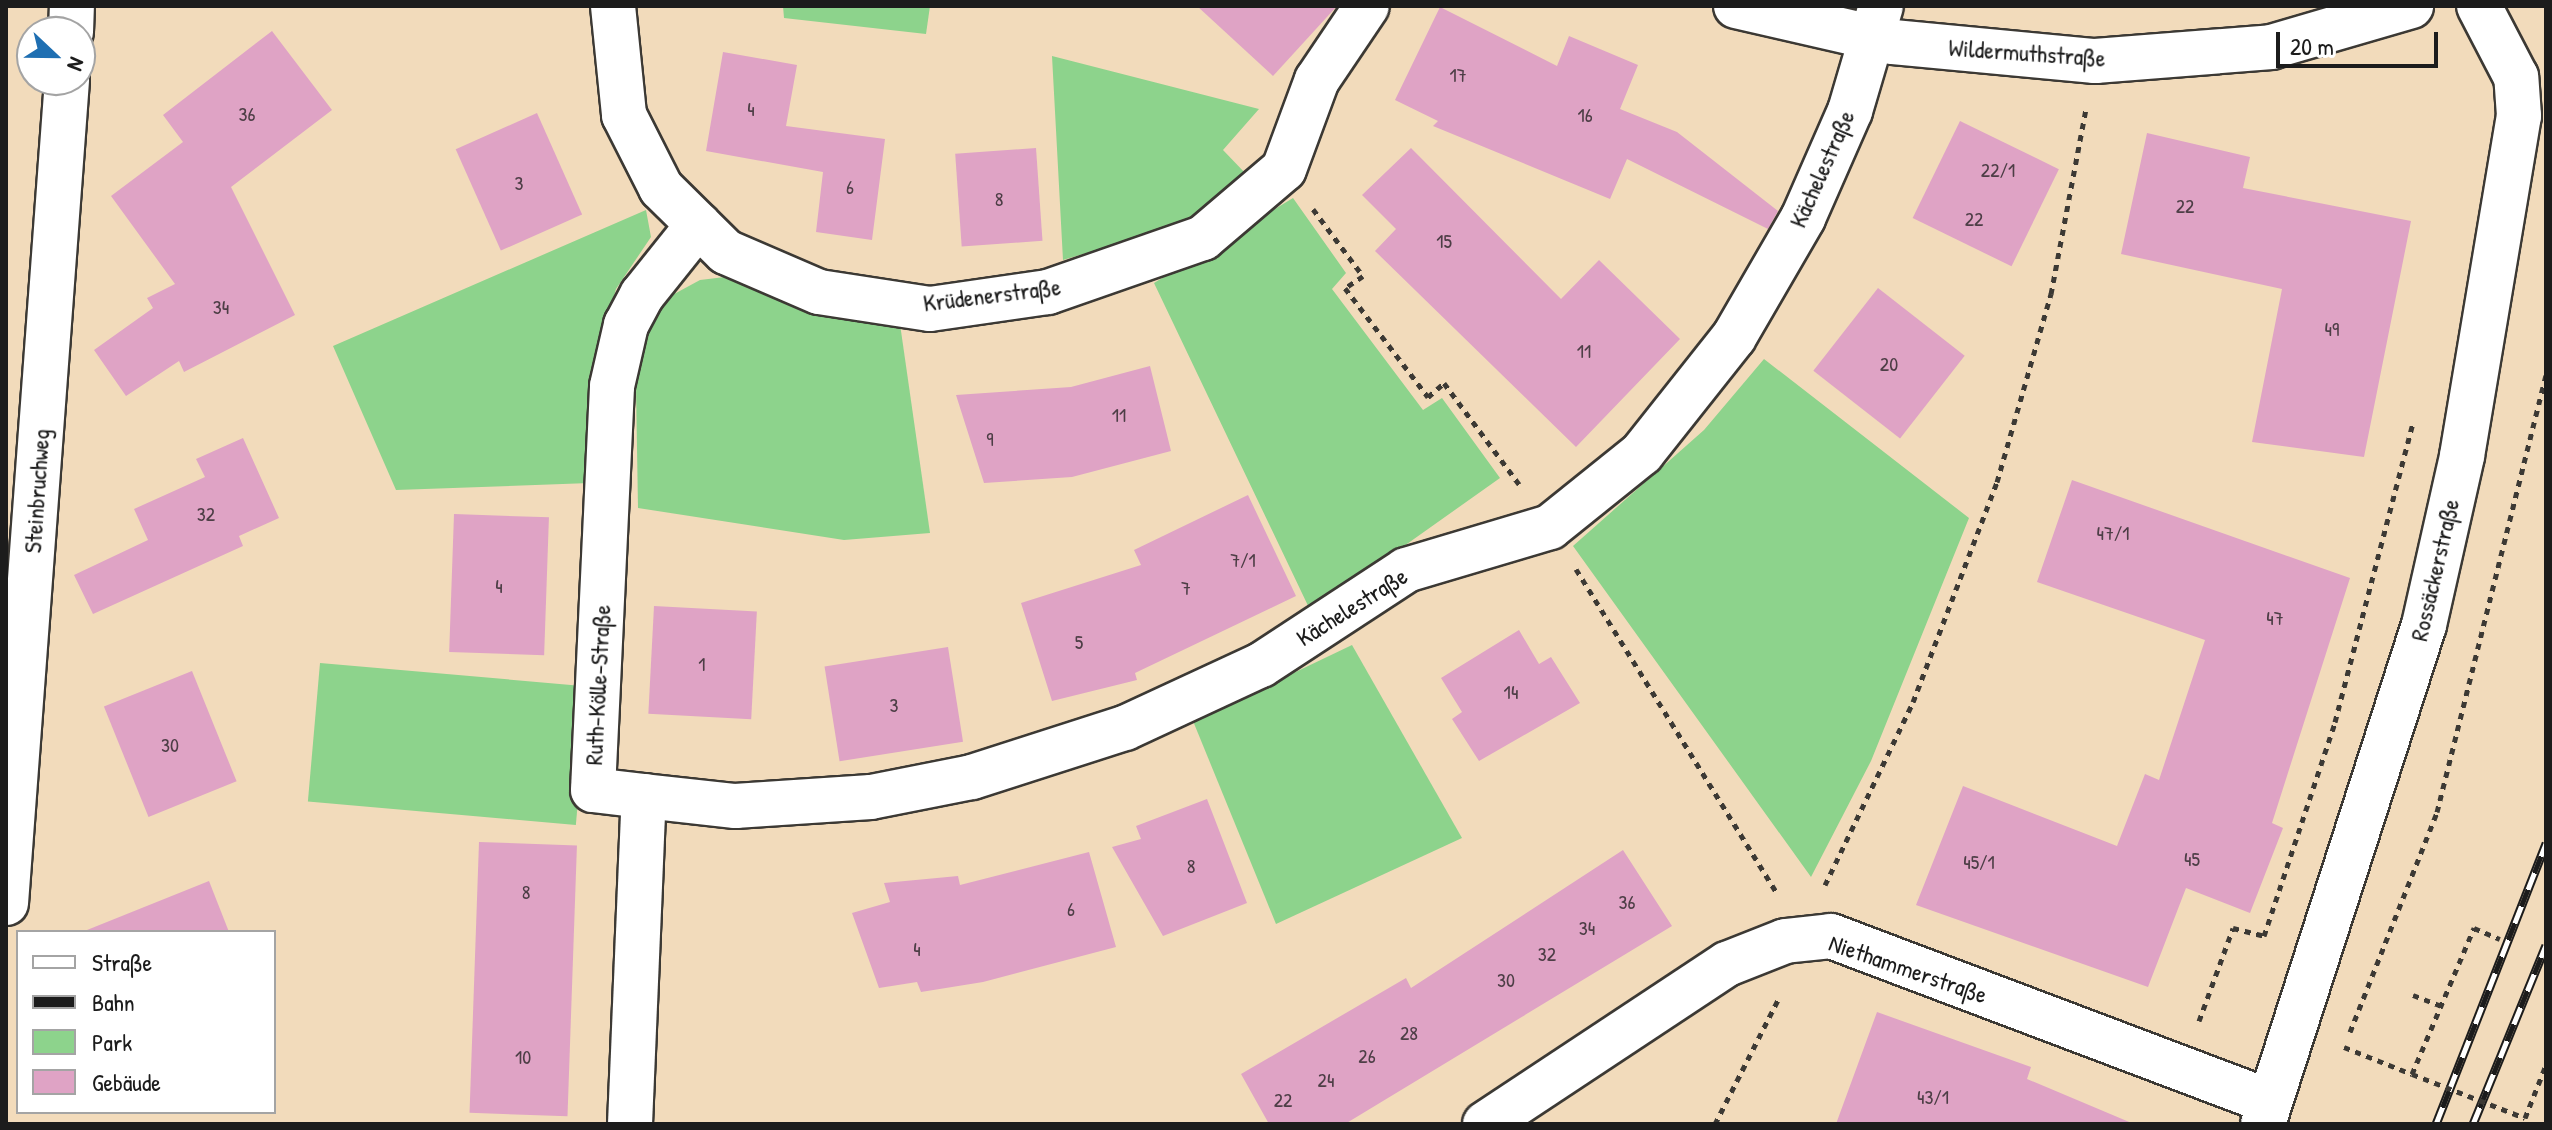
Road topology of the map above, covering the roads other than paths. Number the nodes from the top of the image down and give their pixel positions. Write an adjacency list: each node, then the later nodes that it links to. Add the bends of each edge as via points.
1 (613, 6): 8 (street, Krüdenerstraße, via 624,115 661,188)
2 (1367, 6): 8 (street, Krüdenerstraße, via 1317,80 1284,169 1203,238 1120,271 1048,292 930,309 819,292 726,252)
3 (1736, 6): 6 (street, Wildermuthstraße)
4 (2411, 6): 6 (street, Wildermuthstraße, via 2271,47 2095,61)
5 (2479, 6): 11 (street, Rossäckerstraße, via 2516,77 2519,116 2462,456 2424,625)
6 (1875, 21): 9 (street, Kächelestraße, via 1850,111 1803,218 1734,337 1642,453 1550,527 1406,570 1248,671 1125,728 972,777 871,797 735,806)
7 (66, 96): 10 (street, Steinbruchweg)
8 (698, 225): 9 (street, Ruth-Kölle-Straße, via 642,295 615,360 593,790)
9 (644, 796): 12 (street)
10 (6, 903)
11 (2266, 1113): 13 (street, Niethammerstraße, via 2182,1069 1831,936 1727,964)
12 (630, 1124)
13 (1485, 1124)

